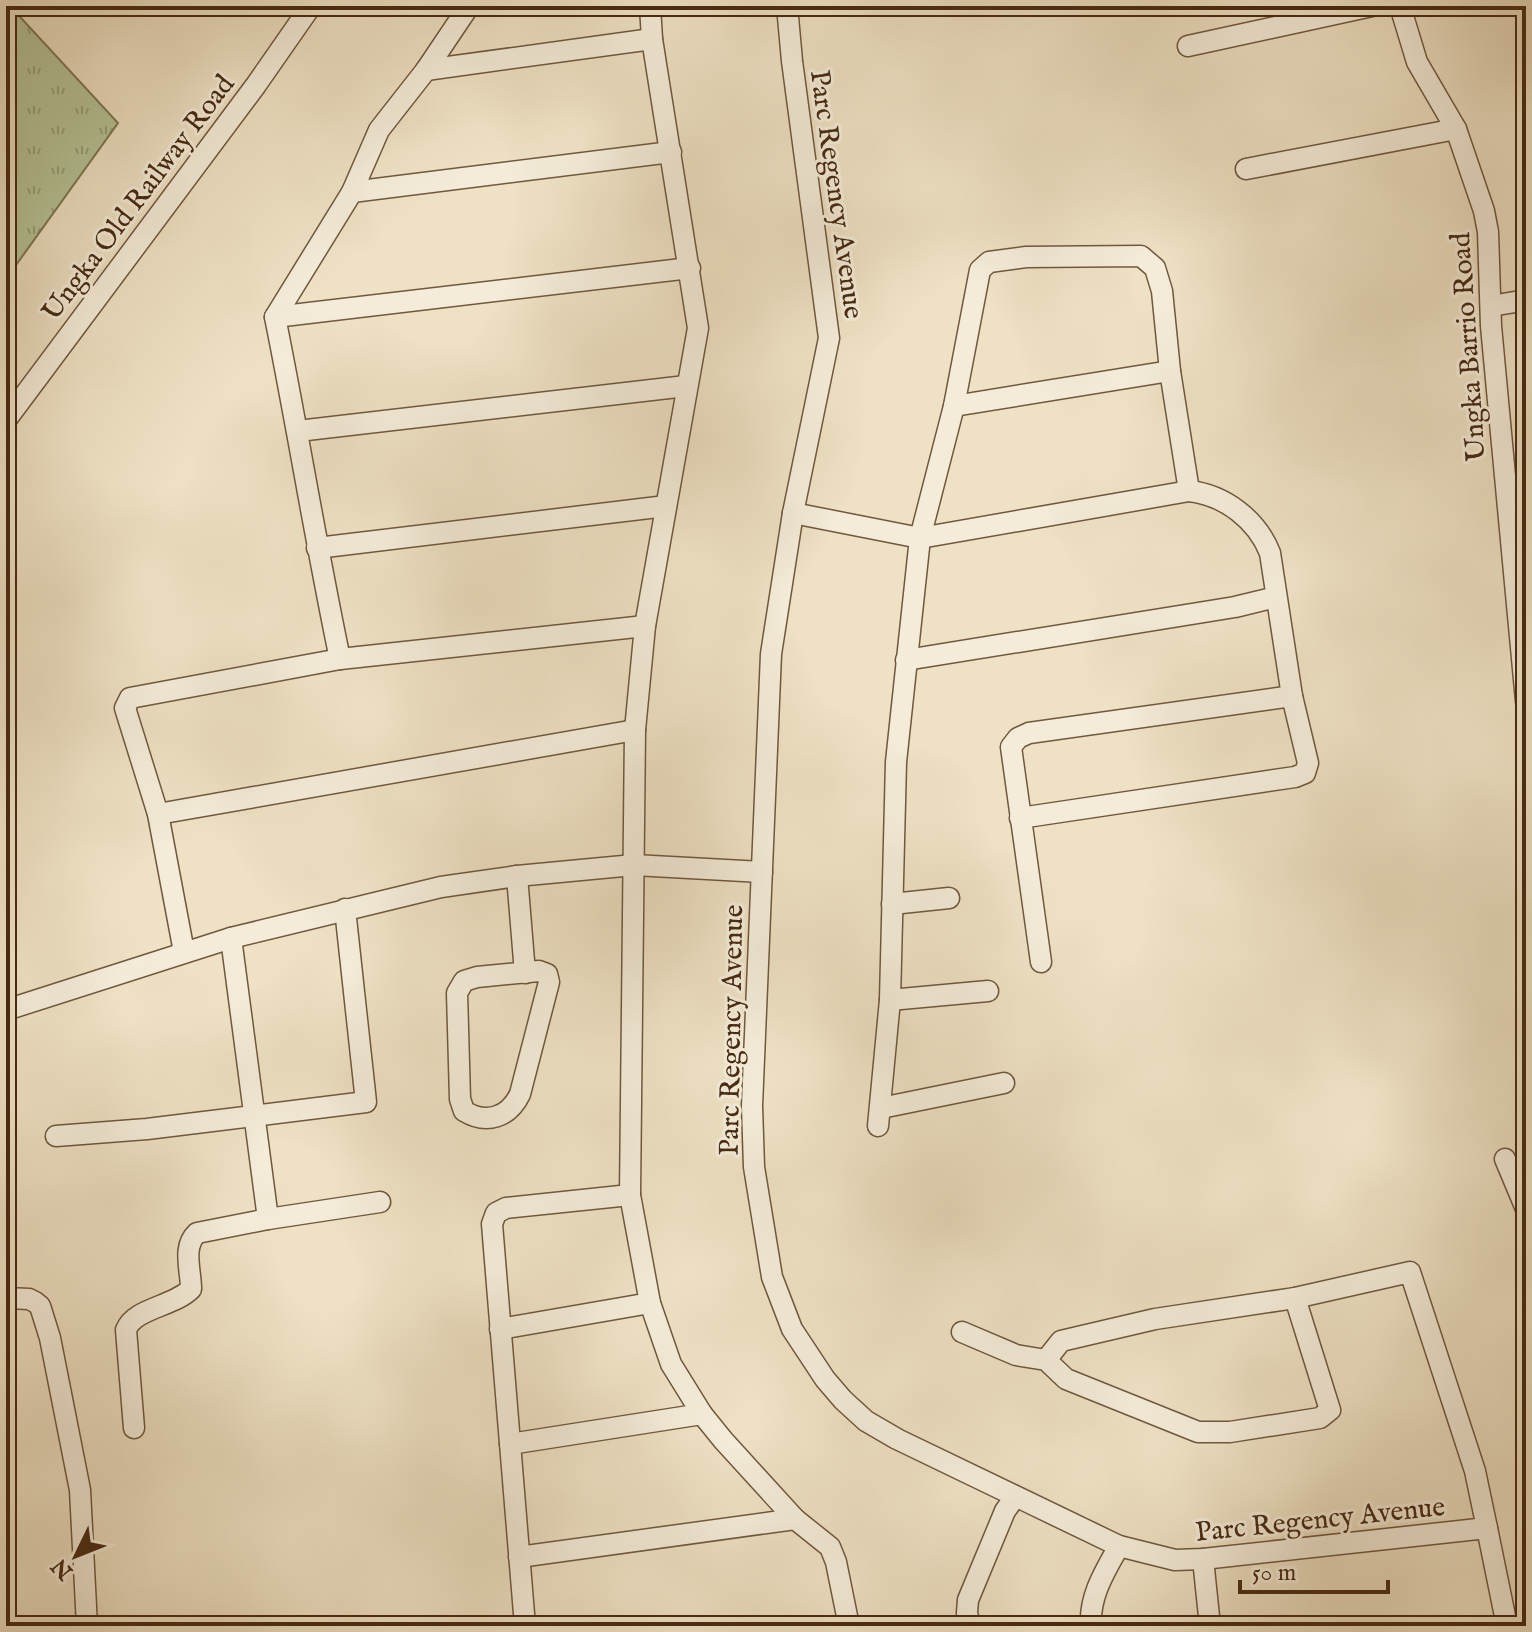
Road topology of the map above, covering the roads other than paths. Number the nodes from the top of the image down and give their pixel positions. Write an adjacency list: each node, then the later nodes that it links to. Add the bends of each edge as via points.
1 (311, 6): 21 (street, Ungka Old Railway Road)
2 (469, 6): 9 (street)
3 (650, 6): 7 (street)
4 (787, 6): 25 (street, Parc Regency Avenue, via 829,338)
5 (1372, 6): 8 (street)
6 (1400, 6): 10 (street, Ungka Barrio Road, via 1417,62)
7 (652, 39): 9 (street); 11 (street)
8 (1188, 46)
9 (426, 70): 13 (street, via 379,130)
10 (1456, 129): 12 (street); 16 (street, Ungka Barrio Road, via 1484,211)
11 (671, 152): 13 (street); 14 (street)
12 (1246, 169)
13 (352, 192): 17 (street)
14 (690, 268): 17 (street); 19 (street, via 698,328)
15 (1526, 300): 16 (street)
16 (1491, 306): 33 (street, Ungka Barrio Road)
17 (275, 317): 22 (street)
18 (1170, 371): 20 (street); 20 (street, via 1162,291 1155,268 1141,256 1006,259 980,270); 23 (street)
19 (686, 386): 22 (street); 24 (street)
20 (954, 406): 26 (street)
21 (6, 420)
22 (298, 431): 27 (street)
23 (1189, 491): 26 (street); 28 (street, via 1219,499 1260,531 1270,553)
24 (666, 506): 27 (street); 29 (street)
25 (793, 513): 26 (street); 38 (street, Parc Regency Avenue, via 771,654)
26 (920, 538): 31 (street)
27 (317, 548): 30 (street)
28 (1276, 597): 31 (street); 32 (street)
29 (645, 626): 30 (street); 34 (street)
30 (340, 659): 35 (street, via 130,698 125,708)
31 (906, 660): 41 (street, via 896,762)
32 (1292, 696): 36 (street, via 1029,733 1011,747); 36 (street, via 1308,763 1305,773)
33 (1526, 701)
34 (635, 730): 35 (street); 37 (street)
35 (158, 814): 44 (street)
36 (1020, 818): 45 (street)
37 (634, 865): 38 (street); 39 (street); 54 (street)
38 (762, 872): 67 (street, Parc Regency Avenue, via 754,1167 782,1308 825,1379 866,1421)
39 (517, 876): 42 (street); 46 (street)
40 (949, 898): 41 (street)
41 (892, 904): 48 (street)
42 (345, 909): 43 (street); 51 (street, via 366,1102)
43 (231, 938): 44 (street); 51 (street)
44 (184, 952): 49 (street)
45 (1041, 962)
46 (525, 973): 46 (street, via 477,977 464,981 457,993 460,1099 464,1111 474,1117 500,1117 520,1094 549,982 547,974)
47 (988, 991): 48 (street)
48 (890, 1000): 50 (street, via 880,1117)
49 (6, 1010)
50 (1004, 1083)
51 (256, 1115): 52 (street); 57 (street)
52 (56, 1136)
53 (1505, 1159): 56 (street)
54 (630, 1195): 60 (street); 61 (street, via 496,1213 492,1224)
55 (380, 1202): 57 (street)
56 (1526, 1209)
57 (268, 1219): 65 (street, via 197,1233 187,1247 191,1289 182,1298 129,1320)
58 (6, 1298): 74 (street, via 29,1299 40,1306 50,1338 80,1490)
59 (1295, 1298): 63 (street, via 1155,1319 1061,1341); 63 (street, via 1328,1398 1330,1410 1320,1418 1198,1432 1066,1379); 69 (street, via 1410,1272 1475,1471)
60 (650, 1303): 61 (street); 64 (street, via 671,1364)
61 (500, 1329): 66 (street)
62 (962, 1332): 63 (street, via 1016,1355)
63 (1046, 1360)
64 (702, 1414): 66 (street); 68 (street)
65 (134, 1428)
66 (510, 1444): 71 (street)
67 (1015, 1497): 70 (street, Parc Regency Avenue); 76 (street, via 968,1600)
68 (795, 1519): 71 (street); 73 (street, via 830,1547)
69 (1487, 1528): 72 (street, Parc Regency Avenue); 79 (street, Parc Regency Avenue)
70 (1119, 1546): 72 (street, Parc Regency Avenue, via 1175,1560); 77 (street, via 1097,1587)
71 (519, 1557): 75 (street)
72 (1203, 1559): 78 (street)
73 (843, 1625)
74 (87, 1626)
75 (525, 1626)
76 (970, 1626)
77 (1091, 1626)
78 (1210, 1626)
79 (1507, 1626)

